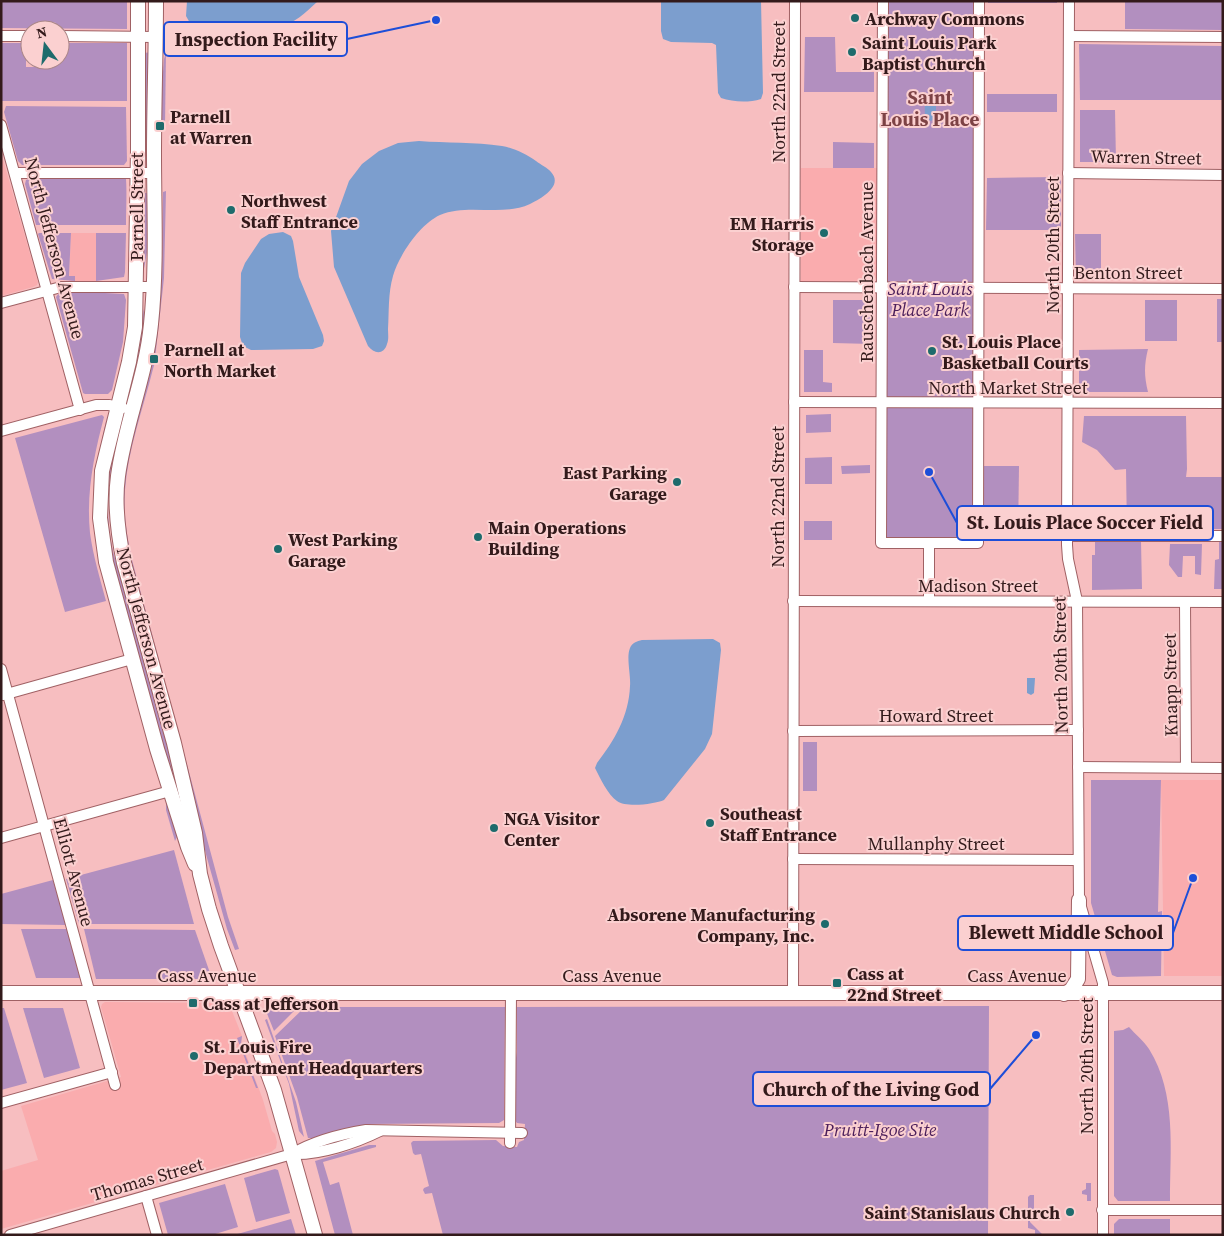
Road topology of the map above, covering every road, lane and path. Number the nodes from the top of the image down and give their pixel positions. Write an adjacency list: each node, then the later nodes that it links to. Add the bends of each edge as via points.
1 (138, 1): 12 (main road, Parnell Street)
2 (156, 1): 13 (main road, Parnell Street)
3 (795, 1): 22 (street, North 22nd Street)
4 (883, 1): 23 (street, Rauschenbach Avenue)
5 (979, 1): 24 (street)
6 (1069, 1): 10 (street, North 20th Street)
7 (1, 36): 8 (street)
8 (20, 36)
9 (70, 36): 12 (street)
10 (1069, 36): 11 (street); 18 (street, North 20th Street)
11 (1223, 36)
12 (138, 37): 13 (street); 16 (main road, Parnell Street)
13 (156, 37): 17 (main road, Parnell Street)
14 (1, 125): 15 (street, North Jefferson Avenue)
15 (15, 173): 16 (street); 27 (street, North Jefferson Avenue)
16 (137, 173): 17 (street); 20 (main road, Parnell Street)
17 (155, 173): 21 (main road, Parnell Street)
18 (1068, 173): 19 (street, Warren Street); 25 (street, North 20th Street)
19 (1223, 175)
20 (136, 287): 21 (street); 27 (street); 34 (main road, Parnell Street, via 133,344)
21 (154, 287): 36 (main road, Parnell Street, via 150,338)
22 (794, 287): 23 (street, Benton Street); 29 (street, North 22nd Street)
23 (882, 288): 24 (street, Benton Street); 30 (street, Rauschenbach Avenue)
24 (979, 288): 25 (street, Benton Street); 31 (street)
25 (1068, 288): 26 (street, Benton Street); 32 (street, North 20th Street)
26 (1223, 289)
27 (46, 290): 28 (street); 35 (street, North Jefferson Avenue)
28 (1, 303)
29 (794, 402): 30 (street, North Market Street); 41 (street, North 22nd Street)
30 (882, 403): 31 (street, North Market Street); 40 (street, Rauschenbach Avenue, via 881,543)
31 (978, 403): 32 (street, North Market Street); 40 (street, via 978,543)
32 (1066, 403): 33 (street, North Market Street); 38 (street, North 20th Street)
33 (1223, 403)
34 (117, 406): 35 (street, via 102,405); 36 (street); 46 (main road, North Jefferson Avenue, via 102,471 101,526 106,562)
35 (80, 410): 37 (street)
36 (133, 411): 59 (main road, North Jefferson Avenue, via 118,478 119,534 124,563 174,743 195,833)
37 (1, 431)
38 (1067, 536): 39 (street); 43 (street, North 20th Street)
39 (1223, 536)
40 (929, 543): 42 (street)
41 (793, 601): 42 (street, Madison Street); 50 (street, North 22nd Street)
42 (929, 601): 43 (street, Madison Street)
43 (1077, 602): 44 (street, Madison Street); 49 (street, North 20th Street)
44 (1185, 602): 45 (street, Madison Street); 52 (street, Knapp Street)
45 (1223, 602)
46 (132, 659): 48 (street); 54 (main road, North Jefferson Avenue)
47 (1, 669): 48 (street, Elliott Avenue)
48 (5, 694): 55 (street, Elliott Avenue)
49 (1078, 730): 50 (street, Howard Street); 51 (street, North 20th Street)
50 (793, 731): 57 (street, North 22nd Street)
51 (1078, 767): 52 (street); 58 (street, North 20th Street)
52 (1186, 767): 53 (street)
53 (1223, 768)
54 (170, 792): 55 (street); 59 (main road, North Jefferson Avenue)
55 (44, 826): 56 (street); 61 (street, Elliott Avenue)
56 (1, 838)
57 (793, 859): 58 (street, Mullanphy Street); 66 (street, North 22nd Street)
58 (1078, 860): 60 (street, North 20th Street)
59 (200, 874): 65 (main road, North Jefferson Avenue, via 214,927)
60 (1078, 900): 67 (main road, via 1078,979); 68 (street, North 20th Street)
61 (90, 993): 64 (main road, Cass Avenue); 65 (main road, Cass Avenue); 69 (street, Elliott Avenue)
62 (510, 993): 65 (main road, Cass Avenue); 66 (main road, Cass Avenue); 72 (street)
63 (1223, 993): 68 (main road, Cass Avenue)
64 (1, 994)
65 (238, 994): 75 (main road, North Jefferson Avenue, via 274,1090)
66 (793, 994): 67 (main road, Cass Avenue)
67 (1064, 994): 68 (main road, Cass Avenue)
68 (1103, 994): 77 (street, North 20th Street)
69 (112, 1072): 70 (street, Elliott Avenue); 71 (street)
70 (115, 1085)
71 (1, 1103)
72 (510, 1132): 73 (street, Thomas Street); 74 (street); 75 (street, Thomas Street, via 381,1131 310,1154)
73 (522, 1132)
74 (510, 1143)
75 (292, 1154): 76 (street, Thomas Street); 81 (main road, North Jefferson Avenue)
76 (146, 1196): 79 (street, Thomas Street); 80 (street)
77 (1102, 1210): 78 (street); 82 (street, North 20th Street)
78 (1223, 1210)
79 (10, 1235)
80 (157, 1235)
81 (315, 1235)
82 (1103, 1235)

